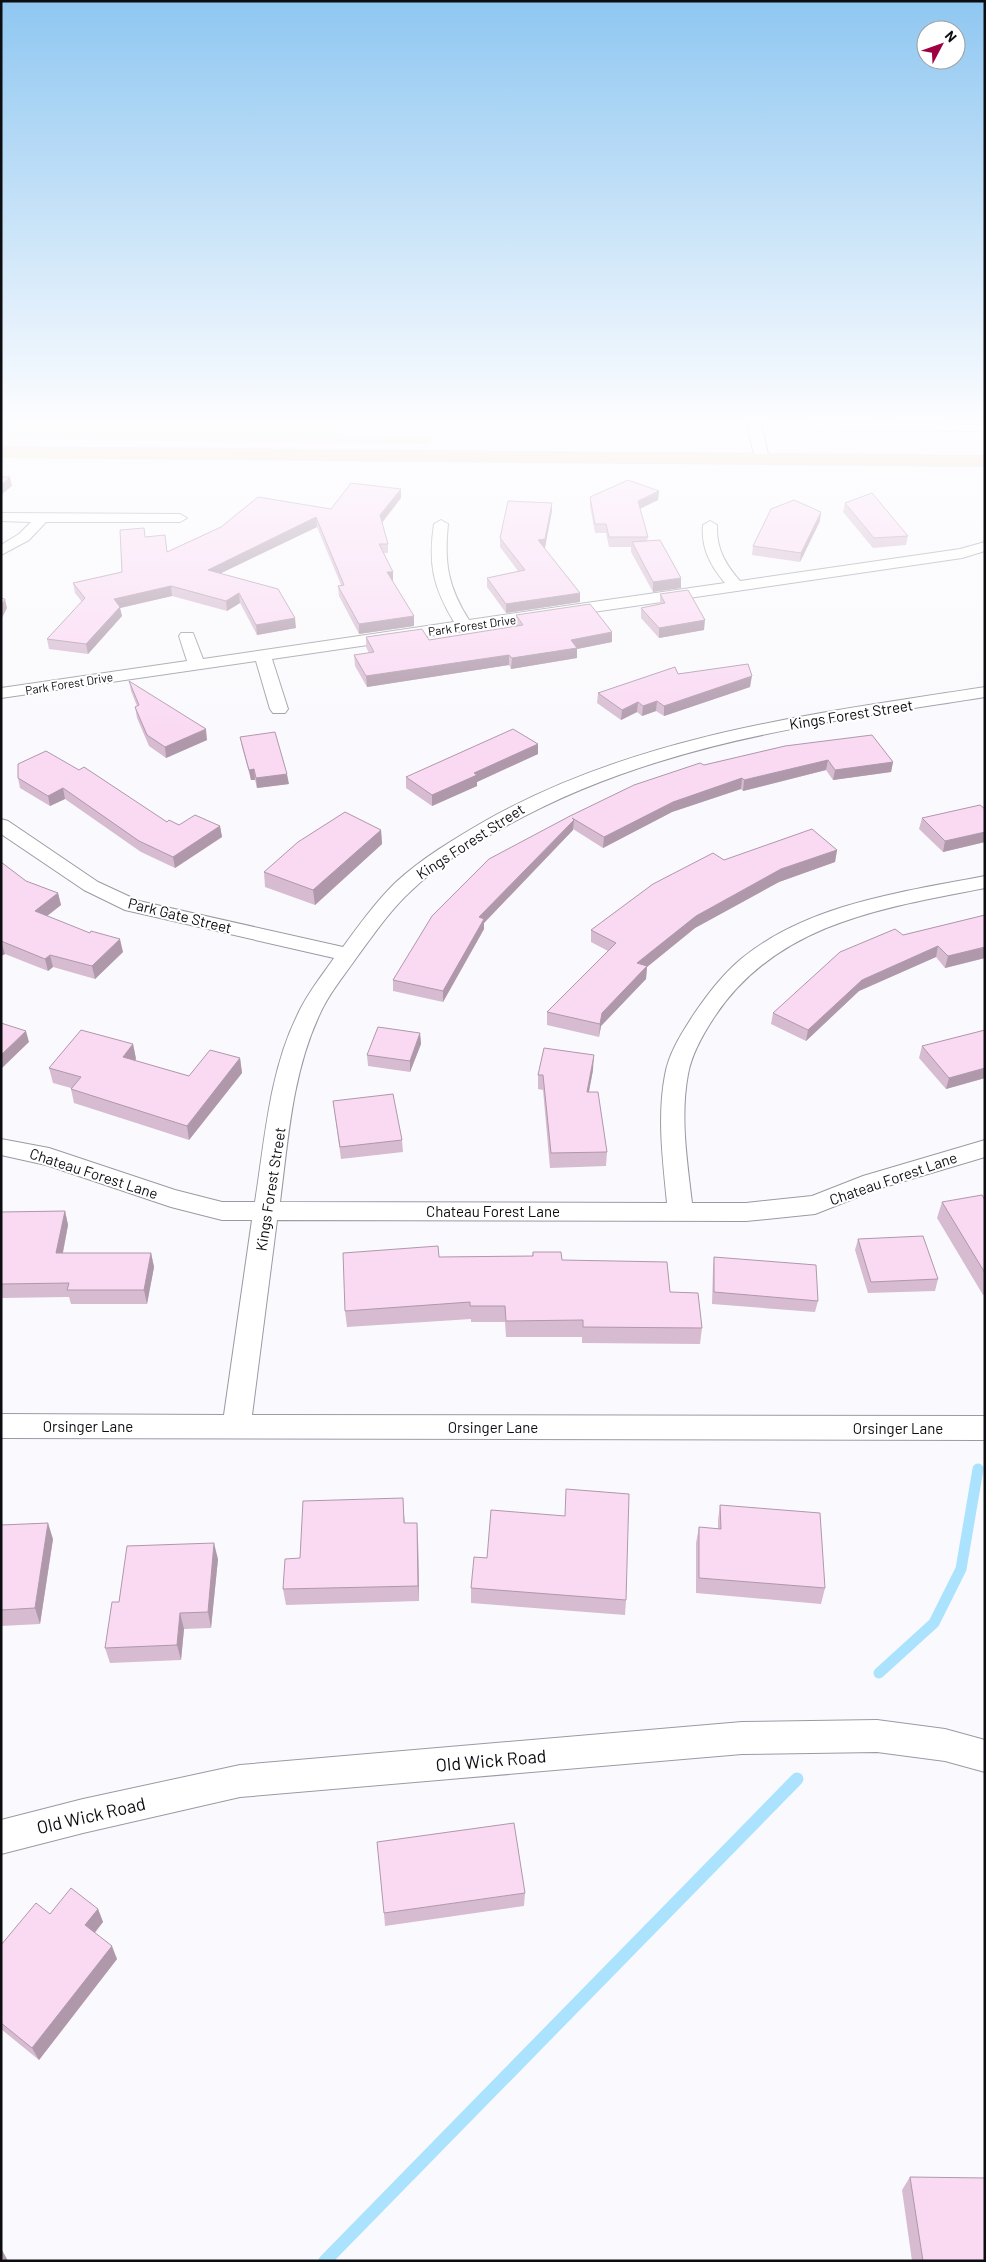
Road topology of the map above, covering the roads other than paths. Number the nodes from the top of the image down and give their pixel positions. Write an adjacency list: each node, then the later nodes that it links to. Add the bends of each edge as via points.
1 (34, 529): 5 (street)
2 (440, 529): 7 (street, via 437,548 439,574 447,600)
3 (710, 529): 6 (street, via 713,556)
4 (985, 546): 6 (street, Park Forest Drive, via 962,553)
5 (1, 551)
6 (736, 586): 7 (street, Park Forest Drive)
7 (465, 626): 9 (street, Park Forest Drive)
8 (186, 636): 10 (street)
9 (262, 654): 10 (street, Park Forest Drive); 13 (street)
10 (196, 664): 12 (street, Park Forest Drive)
11 (985, 692): 16 (street, Kings Forest Street, via 710,740 654,754 551,792 491,824 413,878 376,916)
12 (1, 693)
13 (279, 709)
14 (1, 825): 16 (street, Park Gate Street, via 91,886 132,906)
15 (985, 882): 20 (street, via 870,906 786,938 755,958 715,999 685,1046 676,1073 672,1106)
16 (348, 955): 19 (street, Kings Forest Street, via 324,987 306,1019 286,1081)
17 (1, 1147): 19 (street, Chateau Forest Lane, via 49,1157 171,1198 222,1211)
18 (985, 1148): 20 (street, Chateau Forest Lane, via 872,1182 815,1205 746,1212)
19 (266, 1210): 20 (street, Chateau Forest Lane); 22 (street, Kings Forest Street)
20 (680, 1212)
21 (1, 1426): 22 (street, Orsinger Lane)
22 (236, 1427): 23 (street, Orsinger Lane)
23 (985, 1428)
24 (985, 1756): 25 (street, Old Wick Road, via 945,1745 877,1736 742,1738 240,1781)
25 (1, 1837)

